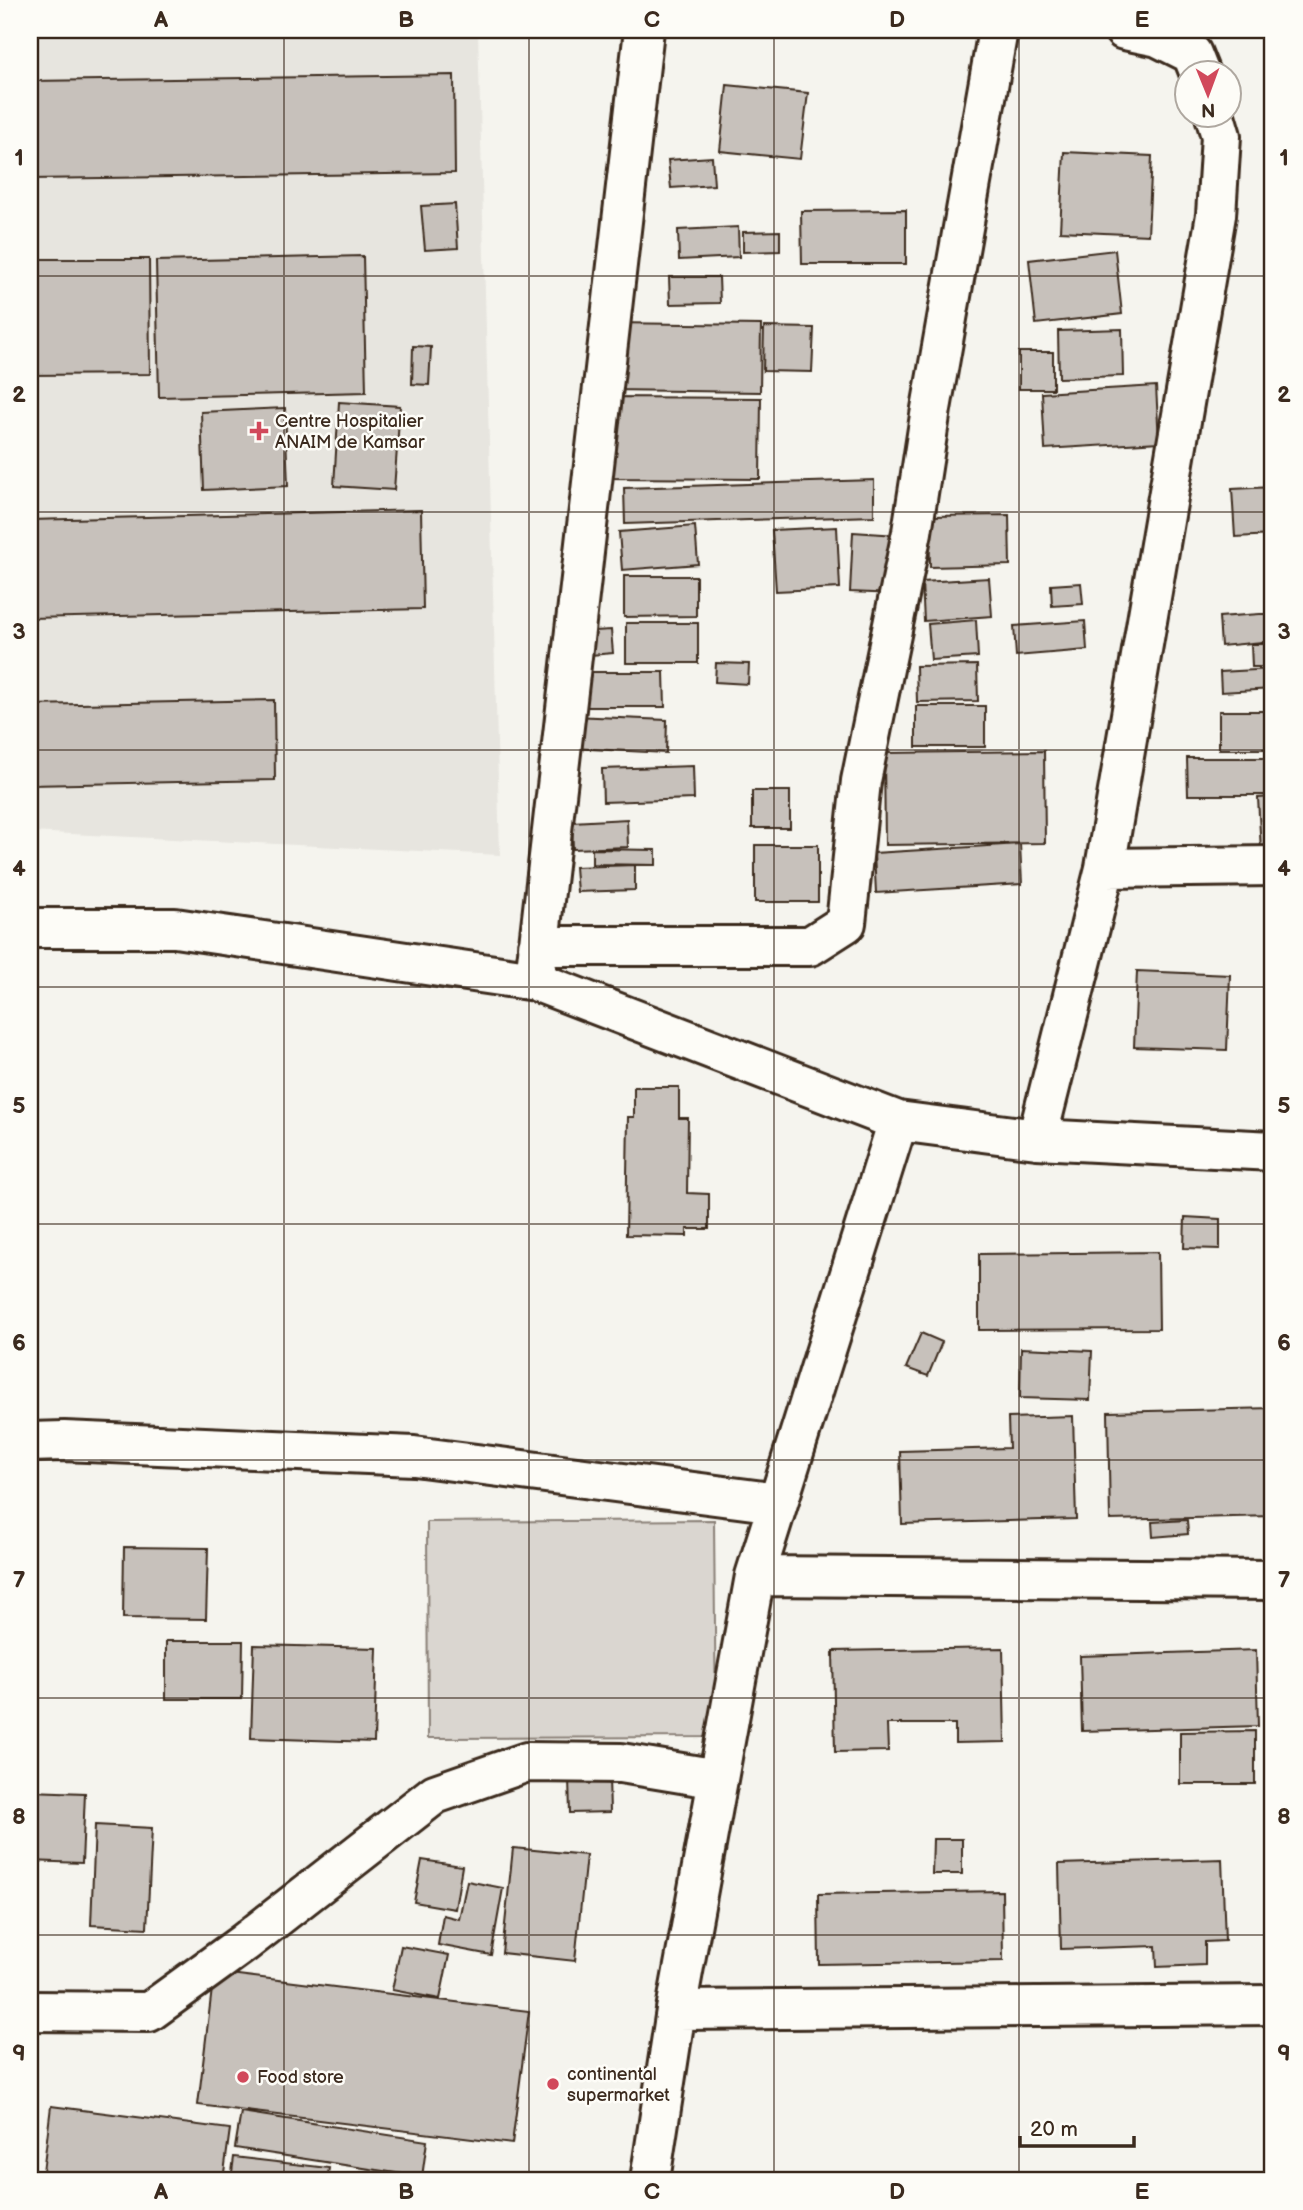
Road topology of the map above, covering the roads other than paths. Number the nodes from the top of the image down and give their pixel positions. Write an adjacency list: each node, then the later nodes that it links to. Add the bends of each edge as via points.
1 (644, 30): 9 (street)
2 (998, 30): 9 (street, via 912,532 861,781 846,923 810,946)
3 (1124, 30): 4 (street, via 1158,37 1192,54)
4 (1194, 60)
5 (1219, 130): 7 (street, via 1216,215)
6 (1273, 866): 7 (street)
7 (1105, 868): 11 (street)
8 (30, 928): 9 (street, via 175,928)
9 (537, 963): 10 (street)
10 (898, 1121): 11 (street); 14 (street)
11 (1037, 1139): 12 (street)
12 (1273, 1150)
13 (30, 1441): 14 (street, via 414,1456)
14 (778, 1503): 15 (street)
15 (755, 1576): 16 (street); 17 (street)
16 (1273, 1580)
17 (718, 1779): 19 (street); 20 (street, via 621,1763 527,1762 435,1794 149,2012)
18 (1273, 2004): 19 (street)
19 (676, 2010): 21 (street)
20 (30, 2011)
21 (650, 2180)

